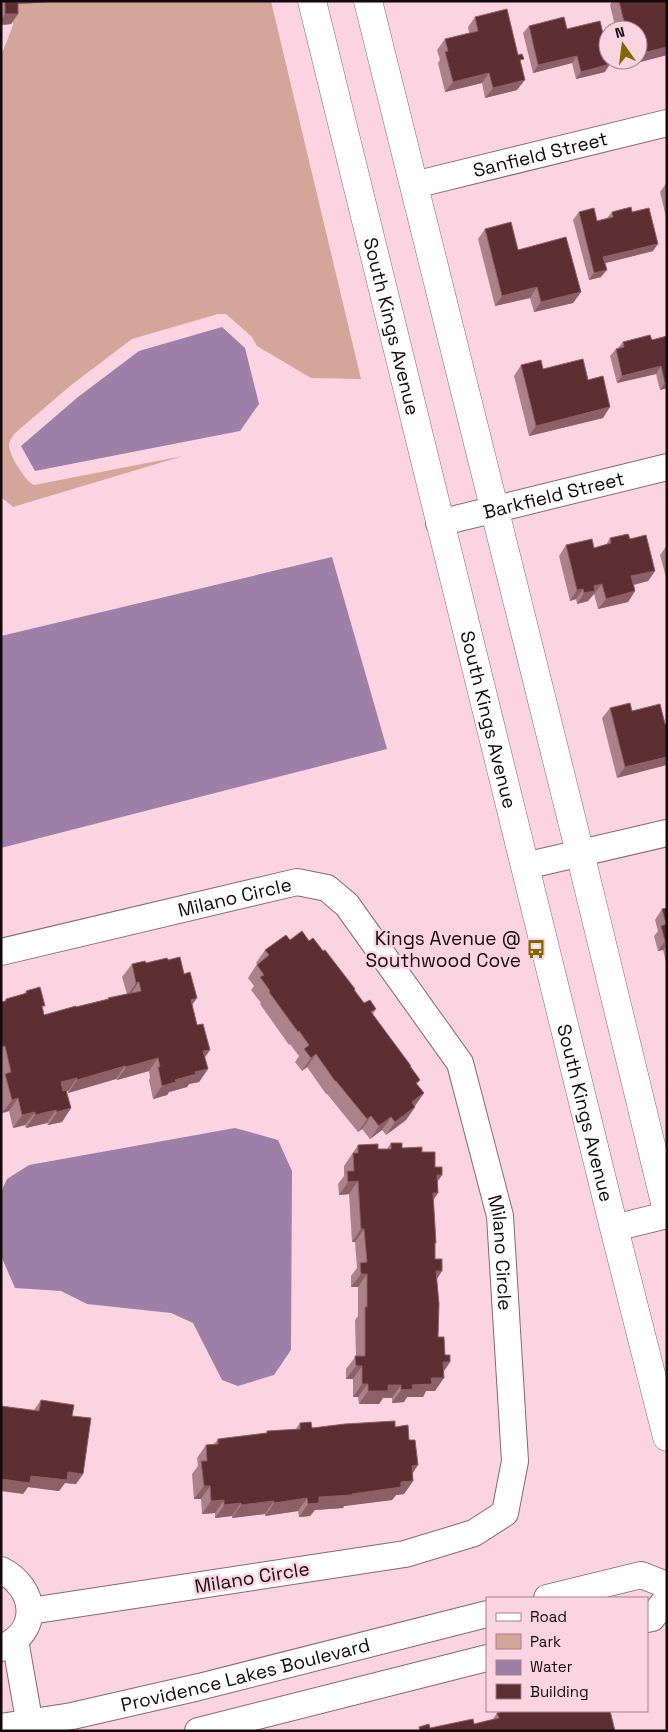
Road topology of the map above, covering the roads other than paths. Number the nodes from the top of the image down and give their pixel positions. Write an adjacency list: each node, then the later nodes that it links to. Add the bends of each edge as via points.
1 (312, 1): 7 (main road, South Kings Avenue)
2 (368, 1): 4 (main road)
3 (667, 123): 4 (street, Sanfield Street)
4 (414, 185): 6 (main road)
5 (667, 467): 6 (street, Barkfield Street)
6 (494, 511): 7 (street, Barkfield Street); 9 (main road)
7 (440, 523): 10 (main road, South Kings Avenue)
8 (667, 833): 9 (street)
9 (580, 853): 10 (street); 12 (main road)
10 (525, 866): 13 (main road, South Kings Avenue)
11 (1, 952): 19 (street, Milano Circle, via 297,882 327,888 347,905 460,1063 500,1216 515,1461 505,1513 474,1533 405,1554)
12 (667, 1213): 13 (street)
13 (614, 1228): 14 (main road, South Kings Avenue)
14 (667, 1437)
15 (1, 1570): 19 (street, via 22,1585)
16 (667, 1585): 17 (street, via 641,1575)
17 (551, 1597)
18 (667, 1598): 21 (street)
19 (30, 1611): 22 (street, via 20,1636)
20 (486, 1614): 25 (street, Providence Lakes Boulevard)
21 (648, 1619)
22 (8, 1644): 25 (street)
23 (486, 1658): 26 (street)
24 (1, 1727): 25 (street, Providence Lakes Boulevard)
25 (30, 1727)
26 (198, 1731)

